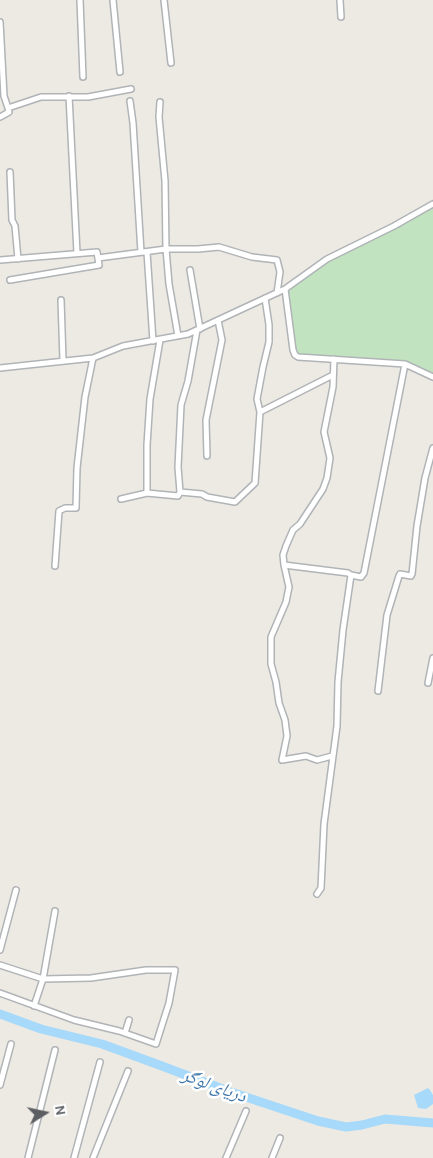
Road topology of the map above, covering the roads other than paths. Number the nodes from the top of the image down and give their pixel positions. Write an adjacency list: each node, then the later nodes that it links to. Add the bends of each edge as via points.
1 (80, 0): 9 (street)
2 (113, 0): 8 (street)
3 (164, 0): 7 (street)
4 (340, 0): 5 (street)
5 (340, 17)
6 (0, 22): 14 (street, via 4,96)
7 (171, 63)
8 (120, 72)
9 (83, 77)
10 (131, 89): 11 (street, via 88,97)
11 (69, 96): 14 (street, via 41,97); 20 (street)
12 (130, 101): 19 (street)
13 (160, 102): 18 (street)
14 (8, 108): 15 (street)
15 (0, 118)
16 (10, 172): 22 (street)
17 (433, 204): 26 (street, via 326,259)
18 (166, 249): 19 (street); 27 (street, via 219,247 252,257 277,260 280,272); 32 (street)
19 (144, 252): 21 (street); 34 (street)
20 (77, 253): 21 (street, via 98,252); 22 (street)
21 (98, 258): 25 (street, via 99,265)
22 (18, 259): 23 (street)
23 (0, 260)
24 (190, 270): 31 (street)
25 (10, 280)
26 (285, 289): 27 (street); 36 (street, via 295,355)
27 (277, 293): 28 (street)
28 (265, 298): 30 (street); 42 (street, via 269,342 262,367 258,399)
29 (62, 300): 37 (street)
30 (218, 320): 31 (street); 44 (street, via 222,340 206,420)
31 (198, 330): 32 (street); 45 (street, via 181,405)
32 (178, 336): 33 (street)
33 (160, 340): 34 (street); 46 (street, via 150,399)
34 (153, 341): 35 (street, via 114,349)
35 (92, 358): 37 (street); 49 (street, via 77,468 76,508 65,508 59,512)
36 (334, 359): 38 (street); 40 (street)
37 (63, 360): 39 (street)
38 (406, 364): 41 (street); 50 (street, via 366,567 362,576)
39 (0, 368)
40 (333, 375): 42 (street); 48 (street, via 324,432 330,458 327,478 323,489 293,530 283,555)
41 (433, 377)
42 (260, 412): 45 (street, via 254,486 235,502)
43 (433, 448): 53 (street, via 417,526 412,574 400,574 388,615)
44 (207, 456)
45 (180, 492): 46 (street, via 178,496)
46 (147, 493): 47 (street)
47 (121, 499)
48 (284, 565): 50 (street); 54 (street, via 288,587 286,602 270,644 271,664 288,736 282,760 306,756 317,760)
49 (55, 566)
50 (351, 576): 54 (street)
51 (433, 658): 52 (street)
52 (428, 683)
53 (378, 691)
54 (332, 756): 56 (street, via 321,888)
55 (16, 890): 58 (street)
56 (317, 894)
57 (55, 912): 60 (street)
58 (0, 950)
59 (0, 965): 60 (street)
60 (43, 979): 62 (street); 64 (street, via 175,970 156,1044)
61 (0, 993): 62 (street)
62 (34, 1006): 64 (street)
63 (129, 1020): 64 (street)
64 (125, 1033)
65 (11, 1044): 69 (street)
66 (56, 1050): 72 (street)
67 (100, 1062): 73 (street)
68 (128, 1071): 74 (street)
69 (0, 1085)
70 (246, 1111): 75 (street)
71 (280, 1138): 76 (street)
72 (28, 1158)
73 (74, 1158)
74 (93, 1158)
75 (226, 1158)
76 (272, 1158)

